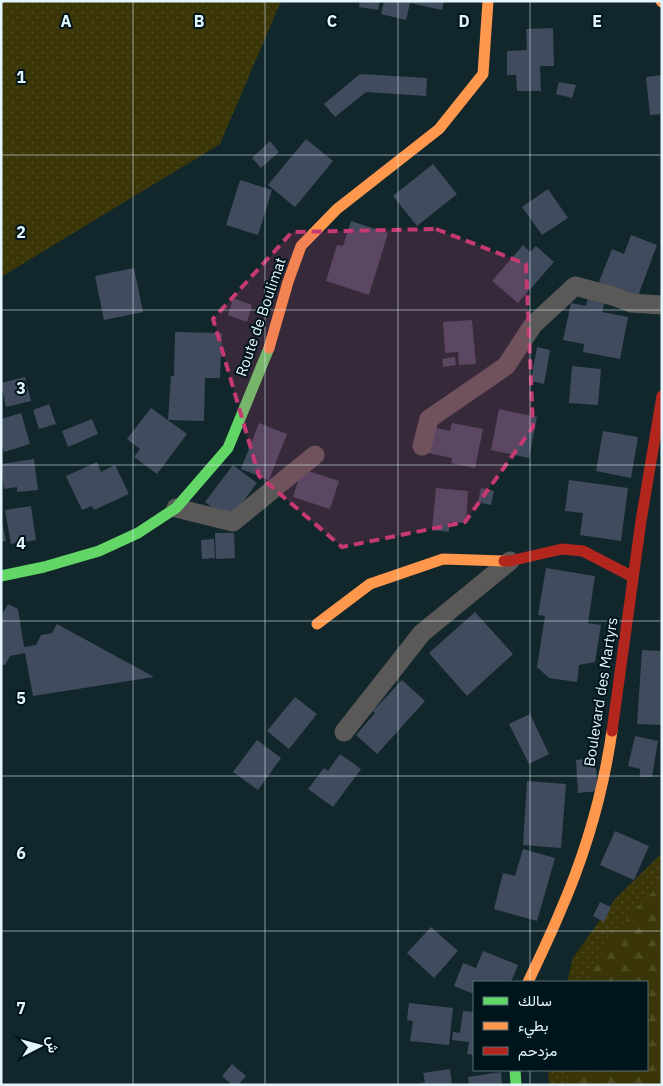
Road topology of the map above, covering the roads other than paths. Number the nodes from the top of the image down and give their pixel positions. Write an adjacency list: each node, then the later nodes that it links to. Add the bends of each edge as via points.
1 (488, 1): 6 (main road, Route de Boulimat, via 483,74 439,129 337,209 302,246 268,351 228,448)
2 (662, 305): 4 (street, via 631,303 575,286 533,325 506,366 429,419)
3 (662, 396): 9 (main road, Boulevard des Martyrs)
4 (422, 446)
5 (315, 454): 6 (street, via 233,522)
6 (176, 508): 8 (main road, Route de Boulimat, via 138,533 99,551)
7 (510, 562): 9 (main road, via 562,549 583,551); 10 (main road, via 443,559 370,584); 11 (street, via 422,633)
8 (1, 576)
9 (634, 577): 12 (main road, Boulevard des Martyrs, via 608,756 586,844 561,911)
10 (316, 624)
11 (344, 732)
12 (528, 981)
13 (515, 1071): 14 (main road)
14 (516, 1085)

